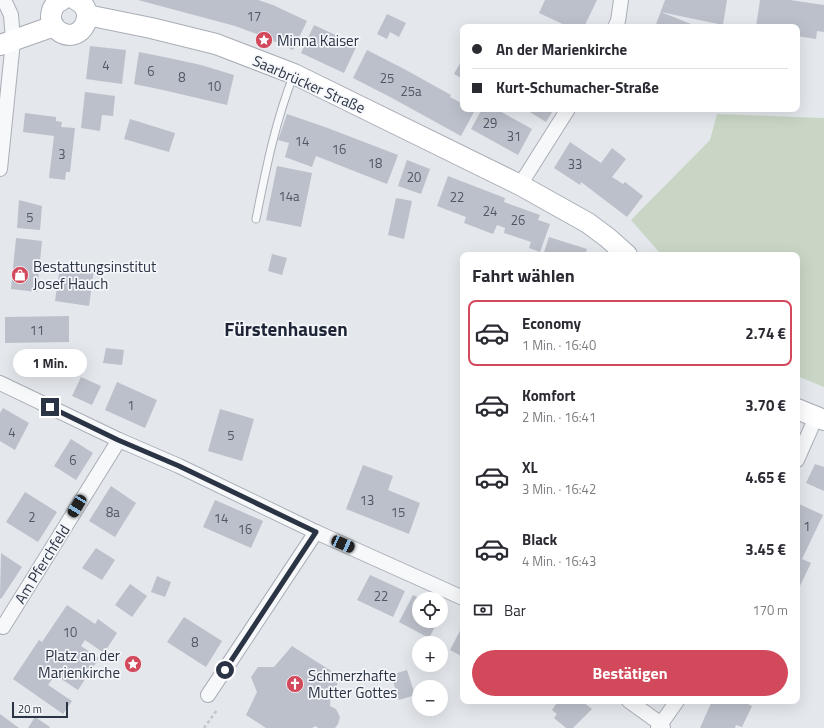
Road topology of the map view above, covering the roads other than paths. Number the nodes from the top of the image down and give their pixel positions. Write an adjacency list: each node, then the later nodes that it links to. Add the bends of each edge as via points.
1 (4, 0): 7 (street, via 11,15)
2 (62, 0): 6 (street, via 52,11 51,21)
3 (621, 0): 5 (street)
4 (81, 8): 6 (street, via 86,21 80,31 75,34 63,34); 8 (street, Saarbrücker Straße, via 216,44)
5 (616, 24)
6 (54, 26): 7 (street)
7 (6, 43): 10 (street)
8 (294, 74): 11 (street, Saarbrücker Straße); 12 (lane, via 276,126)
9 (566, 112): 11 (street)
10 (0, 169)
11 (520, 185): 13 (street, Saarbrücker Straße, via 588,223)
12 (256, 219)
13 (624, 252)
14 (0, 383): 17 (street)
15 (800, 410): 16 (street)
16 (820, 418): 18 (street)
17 (118, 440): 19 (street, via 179,466); 21 (street, Am Pferchfeld)
18 (800, 455)
19 (316, 532): 20 (street); 22 (street)
20 (460, 597)
21 (1, 628)
22 (208, 695)
23 (634, 704): 25 (street)
24 (675, 704): 25 (street)
25 (661, 727)

